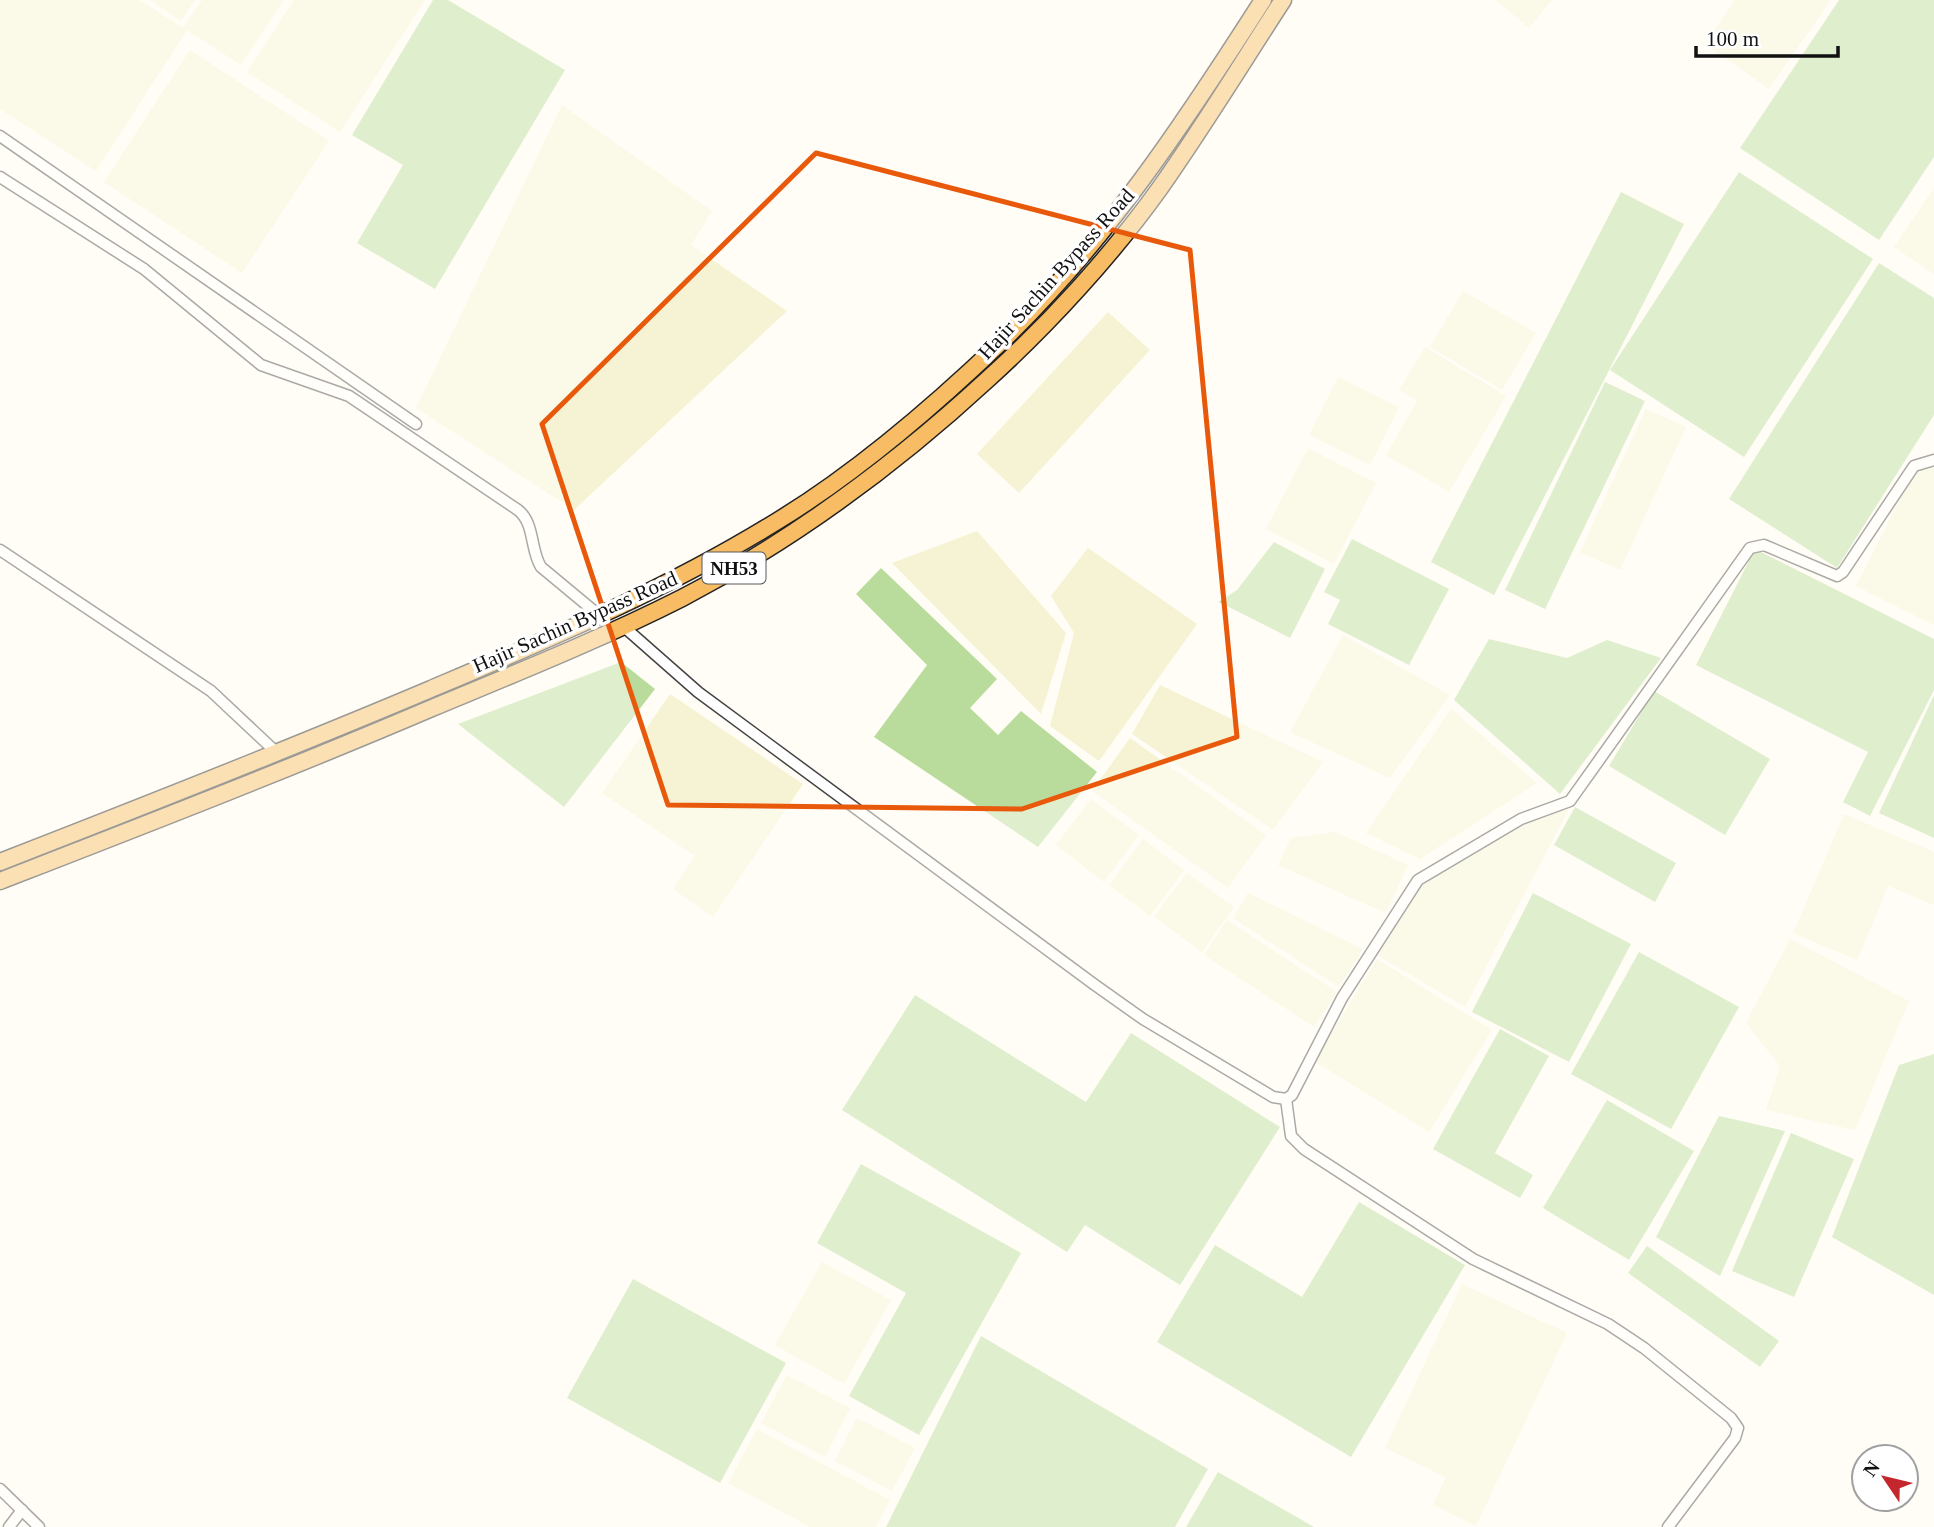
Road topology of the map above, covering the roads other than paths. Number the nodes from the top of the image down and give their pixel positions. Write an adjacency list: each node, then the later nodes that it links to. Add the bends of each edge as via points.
1 (1263, 0): 8 (highway, NH53, via 1144,179 1080,258 1002,342 864,461 782,519 692,572)
2 (1283, 0): 9 (highway, Hajir Sachin Bypass Road / NH53, via 1158,191 1058,309 990,378 836,503 753,557)
3 (0, 136): 5 (street)
4 (0, 177): 8 (street, via 144,270 261,365 349,396 518,510 528,523 541,567)
5 (416, 424)
6 (1934, 460): 13 (street, via 1914,466 1837,576 1764,545 1750,548 1570,801 1521,819 1418,880 1342,998)
7 (0, 550): 10 (street, via 211,691)
8 (600, 616): 10 (highway, NH53)
9 (623, 626): 12 (highway, Hajir Sachin Bypass Road / NH53, via 334,750); 13 (street, via 698,692 1095,985 1273,1097)
10 (277, 753): 11 (highway, NH53)
11 (0, 862)
12 (0, 881)
13 (1286, 1099): 18 (street, via 1291,1136 1304,1149 1474,1259 1608,1324 1731,1418 1738,1428 1735,1438)
14 (0, 1489): 15 (street)
15 (22, 1510): 16 (street); 17 (street)
16 (9, 1527)
17 (39, 1527)
18 (1668, 1527)

